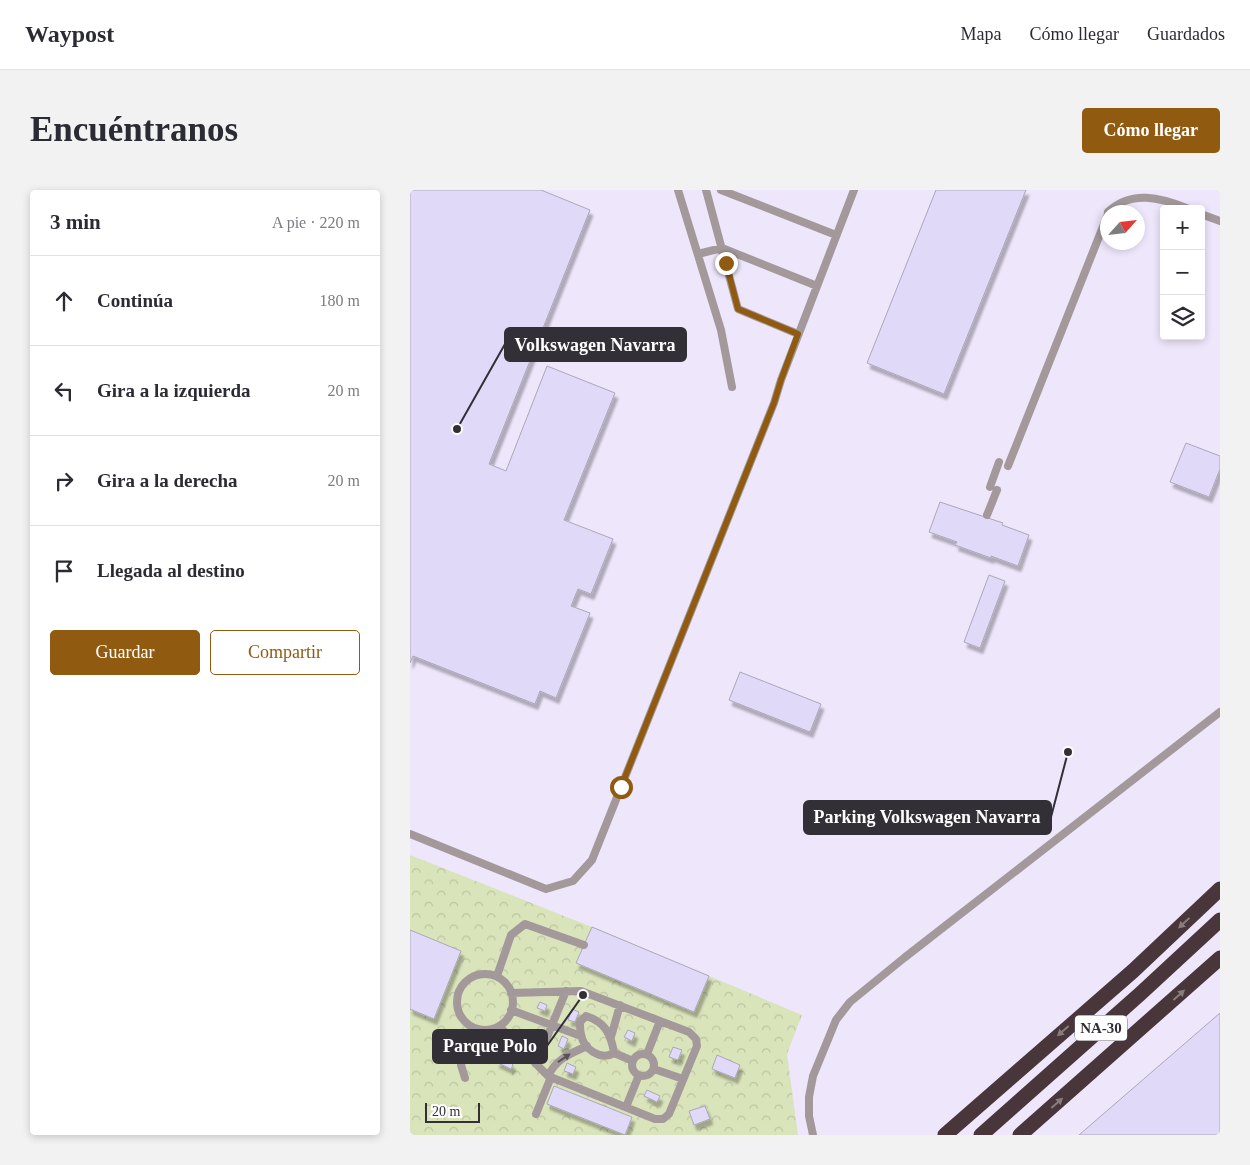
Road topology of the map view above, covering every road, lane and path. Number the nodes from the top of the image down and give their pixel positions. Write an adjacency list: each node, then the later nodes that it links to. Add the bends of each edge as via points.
1 (678, 190): 12 (lane)
2 (706, 190): 11 (lane)
3 (721, 190): 10 (lane)
4 (854, 190): 10 (lane)
5 (1115, 205): 6 (lane, via 1127,195 1137,193 1154,195)
6 (1179, 205)
7 (1205, 215): 8 (lane)
8 (1220, 221)
9 (1100, 233): 17 (lane)
10 (836, 235): 13 (lane)
11 (722, 248): 12 (lane); 13 (lane); 14 (lane, via 738,309)
12 (698, 254): 15 (lane, via 721,330)
13 (817, 286): 14 (lane)
14 (798, 334): 20 (lane, via 771,412 592,860 573,881 546,889)
15 (732, 387)
16 (999, 462): 18 (lane)
17 (1008, 466)
18 (987, 515)
19 (1220, 712): 48 (lane, via 850,1002 836,1020 813,1076 809,1096)
20 (410, 834)
21 (1220, 889): 49 (highway, one-way to 49, via 1133,971)
22 (1220, 920): 50 (highway, NA-30)
23 (584, 945): 25 (lane, via 525,924 511,935)
24 (1220, 958): 51 (highway, one-way to 24)
25 (497, 976): 27 (lane); 33 (lane, via 485,973 474,976 464,982 458,992 458,1013)
26 (566, 991): 27 (lane); 28 (lane, via 581,991); 31 (lane)
27 (511, 992): 29 (lane)
28 (620, 1005): 30 (lane); 35 (lane)
29 (511, 1010): 31 (lane); 32 (lane)
30 (660, 1021): 38 (lane); 45 (lane, via 689,1032 696,1039 697,1046)
31 (552, 1025): 34 (lane); 40 (lane)
32 (499, 1026): 33 (lane, via 483,1030); 40 (lane)
33 (472, 1028): 44 (lane, via 461,1065)
34 (581, 1036): 35 (lane, via 580,1022 586,1016 596,1019 609,1032); 36 (lane)
35 (610, 1039): 37 (lane)
36 (587, 1046): 37 (lane, via 601,1057); 43 (lane, one-way to 36, via 553,1065)
37 (614, 1053): 39 (lane)
38 (647, 1054): 39 (lane, via 638,1055); 41 (lane, via 654,1060)
39 (633, 1061): 42 (lane, via 633,1069)
40 (536, 1064): 43 (lane)
41 (654, 1069): 42 (lane, via 648,1075); 45 (lane)
42 (639, 1075): 46 (lane)
43 (550, 1076): 46 (lane); 47 (lane)
44 (465, 1078)
45 (683, 1080): 46 (lane, via 669,1114 663,1119)
46 (626, 1107)
47 (536, 1114)
48 (813, 1135)
49 (945, 1135)
50 (981, 1135)
51 (1020, 1135)

